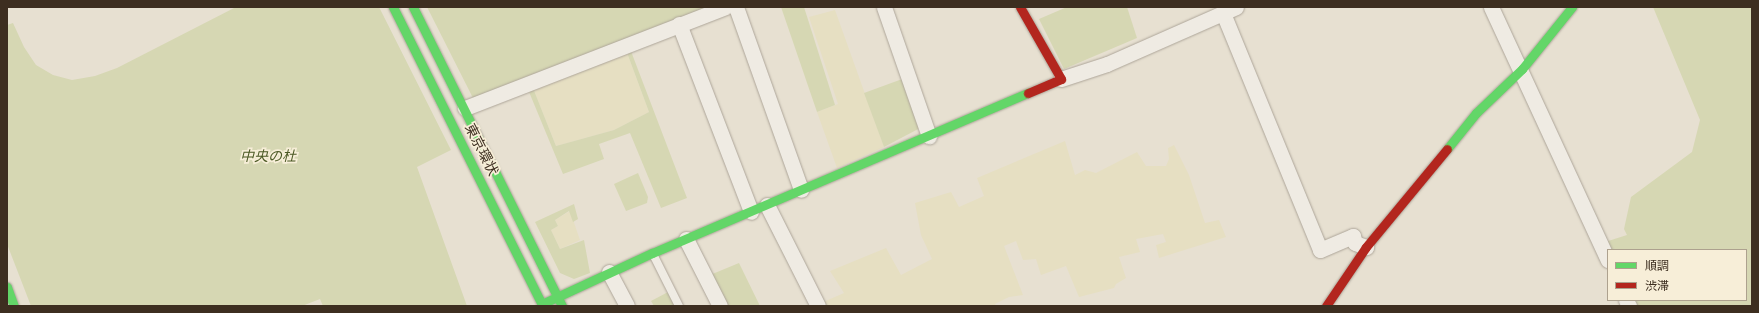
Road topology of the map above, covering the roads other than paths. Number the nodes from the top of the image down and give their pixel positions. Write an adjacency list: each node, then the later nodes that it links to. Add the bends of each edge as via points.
1 (393, 7): 26 (main road, 東京環状)
2 (413, 7): 13 (main road, 東京環状)
3 (725, 7): 10 (street)
4 (736, 7): 15 (street)
5 (884, 7): 14 (street)
6 (1020, 7): 12 (main road)
7 (1491, 7): 11 (street)
8 (1572, 7): 11 (main road)
9 (1230, 10): 12 (street, via 1107,64); 19 (street, via 1320,250 1353,236 1355,242)
10 (679, 24): 13 (street); 17 (street)
11 (1522, 69): 19 (main road, via 1476,113); 21 (street)
12 (1061, 79): 14 (main road)
13 (465, 108): 24 (main road, 東京環状)
14 (929, 136): 15 (main road)
15 (801, 190): 16 (main road)
16 (767, 205): 17 (main road); 31 (street)
17 (751, 212): 18 (main road)
18 (686, 239): 20 (main road); 30 (street)
19 (1366, 247): 32 (main road)
20 (652, 253): 22 (main road); 29 (lane)
21 (1607, 258)
22 (609, 272): 24 (main road); 28 (street)
23 (7, 287): 25 (main road)
24 (556, 295): 26 (main road); 27 (main road, 東京環状)
25 (11, 302)
26 (540, 305)
27 (562, 306)
28 (627, 306)
29 (679, 306)
30 (720, 306)
31 (818, 306)
32 (1326, 306)

